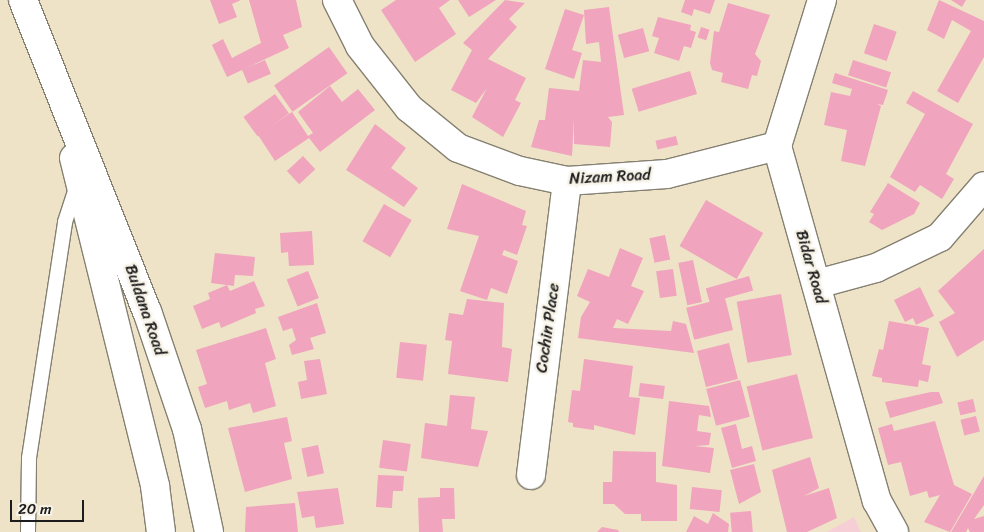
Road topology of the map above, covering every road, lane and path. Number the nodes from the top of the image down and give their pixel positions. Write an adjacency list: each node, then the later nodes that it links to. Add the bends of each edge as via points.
1 (23, 0): 4 (street, Buldana Road)
2 (337, 0): 7 (street, Nizam Road, via 360,46 409,108 458,148 520,171)
3 (822, 0): 5 (street)
4 (59, 96): 6 (street, Buldana Road); 13 (street, Buldana Road, via 96,175 147,312 187,429)
5 (777, 146): 7 (street, Nizam Road, via 668,174); 9 (street, Bidar Road)
6 (79, 179): 11 (lane, via 65,222 29,458); 12 (street, Buldana Road, via 155,486)
7 (567, 181): 10 (street, Cochin Place)
8 (984, 186): 9 (street, via 940,237 876,268)
9 (817, 284): 14 (street, Bidar Road, via 877,501)
10 (531, 475)
11 (28, 532)
12 (161, 532)
13 (209, 532)
14 (894, 532)

